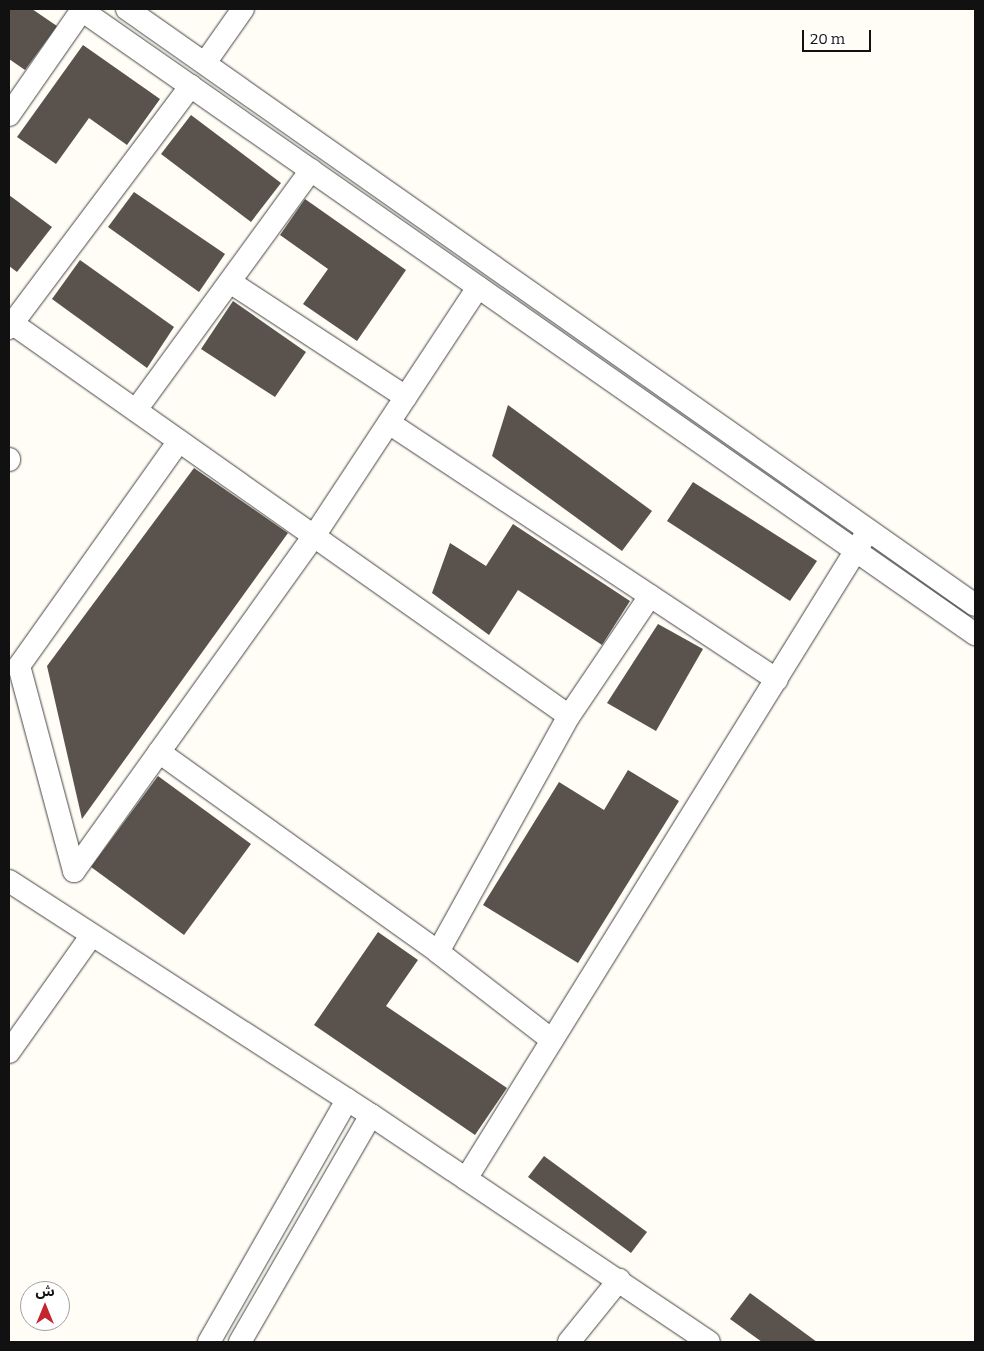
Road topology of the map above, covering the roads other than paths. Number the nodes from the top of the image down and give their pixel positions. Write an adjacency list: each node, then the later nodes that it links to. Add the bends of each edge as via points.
1 (128, 9): 4 (street)
2 (243, 9): 4 (street)
3 (81, 10): 5 (street); 6 (street)
4 (205, 63): 15 (street)
5 (191, 86): 7 (street); 10 (street)
6 (9, 115)
7 (311, 170): 8 (street); 9 (street)
8 (230, 282): 11 (street); 12 (street)
9 (478, 287): 11 (street); 17 (street)
10 (10, 324): 12 (street)
11 (406, 397): 13 (street)
12 (136, 410): 14 (street)
13 (389, 423): 16 (street); 18 (street)
14 (179, 441): 16 (street); 23 (street, via 19,666 74,870)
15 (868, 529): 17 (street); 19 (street)
16 (314, 536): 22 (street); 23 (street)
17 (856, 551): 20 (street); 21 (street)
18 (650, 596): 21 (street); 22 (street)
19 (975, 604)
20 (975, 634)
21 (776, 680): 27 (street)
22 (569, 716): 26 (street)
23 (159, 752): 26 (street)
24 (9, 880): 25 (street)
25 (91, 936): 28 (street); 29 (street)
26 (438, 952): 27 (street)
27 (552, 1040): 31 (street)
28 (9, 1052)
29 (347, 1100): 30 (street); 33 (street)
30 (371, 1115): 31 (street); 34 (street)
31 (466, 1178): 32 (street)
32 (619, 1280): 35 (street); 36 (street)
33 (209, 1342)
34 (240, 1342)
35 (569, 1342)
36 (709, 1342)

